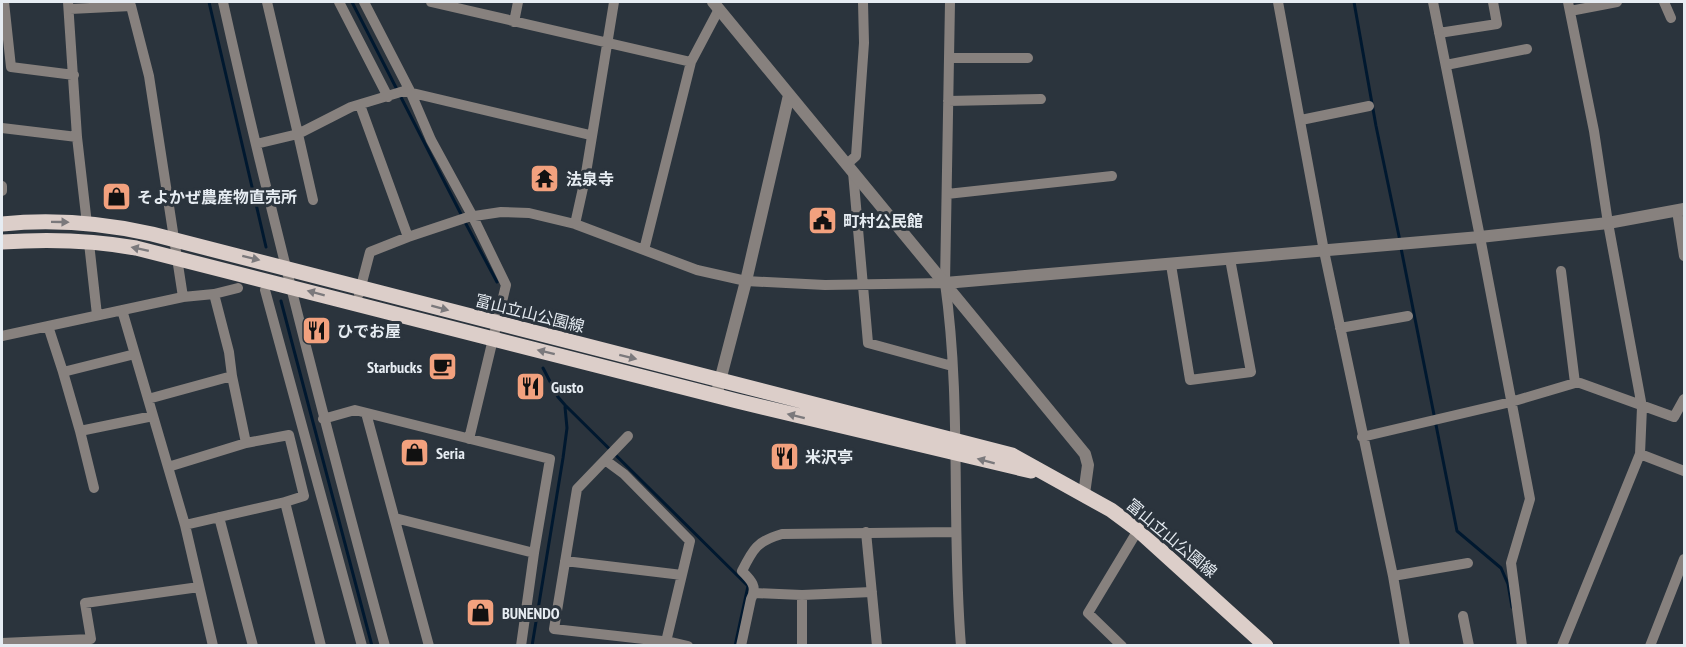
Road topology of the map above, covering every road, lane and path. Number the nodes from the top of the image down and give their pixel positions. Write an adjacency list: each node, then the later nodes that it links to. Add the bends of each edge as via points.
1 (4, 2): 28 (street, via 11,67)
2 (223, 2): 41 (street)
3 (270, 2): 38 (street)
4 (339, 2): 31 (street)
5 (364, 2): 29 (street)
6 (431, 2): 20 (street)
7 (518, 2): 20 (street)
8 (614, 2): 22 (street)
9 (863, 2): 42 (street, via 856,156)
10 (950, 2): 24 (street)
11 (1278, 2): 36 (street)
12 (1433, 2): 21 (street)
13 (1493, 2): 21 (street, via 1497,24)
14 (1617, 2): 18 (street)
15 (1664, 2): 19 (street)
16 (69, 5): 28 (street); 56 (street, via 131,6 149,76)
17 (716, 5): 26 (street); 30 (street)
18 (1569, 6): 50 (street)
19 (1671, 18)
20 (514, 22): 22 (street)
21 (1439, 33): 27 (street)
22 (607, 43): 26 (street); 39 (street)
23 (1527, 49): 27 (street)
24 (949, 58): 25 (street); 33 (street)
25 (1028, 58)
26 (691, 62): 59 (street)
27 (1446, 65): 55 (street)
28 (74, 75): 40 (street)
29 (410, 92): 31 (street); 39 (street); 49 (street)
30 (789, 95): 42 (street); 67 (street)
31 (388, 97): 34 (street)
32 (1041, 99): 33 (street)
33 (948, 101): 46 (street)
34 (360, 105): 38 (street); 54 (street)
35 (1369, 106): 36 (street)
36 (1301, 120): 60 (street)
37 (2, 128): 40 (street)
38 (298, 134): 41 (street); 47 (street)
39 (590, 135): 53 (street)
40 (77, 137): 52 (street)
41 (256, 144): 65 (street)
42 (850, 168): 68 (street); 69 (street)
43 (1113, 176): 46 (street)
44 (2, 186): 45 (street)
45 (2, 191)
46 (947, 194): 69 (street)
47 (313, 200)
48 (1681, 210): 50 (street); 61 (street)
49 (473, 218): 53 (street, via 501,212 529,213); 54 (street); 80 (street, via 506,285)
50 (1608, 223): 55 (street); 95 (street)
51 (2, 224): 52 (main road, 富山立山公園線, one-way to 52)
52 (87, 224): 56 (main road, 富山立山公園線)
53 (575, 224): 59 (street)
54 (408, 237): 72 (street, via 370,252)
55 (1480, 237): 60 (street); 94 (street)
56 (175, 239): 62 (street); 65 (main road, 富山立山公園線, one-way to 65)
57 (2, 242): 58 (main road, 富山立山公園線)
58 (89, 243): 62 (main road, 富山立山公園線, one-way to 58); 78 (street)
59 (644, 250): 67 (street, via 697,270)
60 (1324, 251): 63 (street); 82 (street)
61 (1684, 256)
62 (178, 258): 70 (main road, 富山立山公園線); 75 (street)
63 (1230, 260): 64 (street); 64 (street, via 1251,372 1190,380)
64 (1171, 265): 69 (street)
65 (285, 267): 70 (street); 72 (main road, 富山立山公園線)
66 (1561, 271): 90 (street)
67 (746, 281): 68 (street); 89 (street)
68 (861, 284): 69 (street); 86 (street, via 868,343)
69 (945, 284): 86 (street); 110 (street, via 1086,454)
70 (291, 286): 76 (main road, 富山立山公園線, one-way to 70); 98 (street)
71 (238, 288): 74 (street)
72 (361, 288): 76 (street); 80 (main road, 富山立山公園線, one-way to 80)
73 (265, 290): 134 (street)
74 (214, 294): 75 (street); 88 (street)
75 (183, 297): 77 (street)
76 (357, 303): 84 (main road, 富山立山公園線)
77 (122, 310): 78 (street); 85 (street)
78 (97, 315): 81 (street)
79 (1408, 316): 82 (street)
80 (498, 323): 84 (street); 89 (main road, 富山立山公園線, one-way to 89)
81 (48, 326): 83 (street); 87 (street)
82 (1340, 328): 101 (street)
83 (2, 336)
84 (494, 339): 91 (main road, 富山立山公園線, one-way to 84); 102 (street)
85 (135, 354): 87 (street); 92 (street)
86 (952, 366): 104 (street)
87 (63, 372): 99 (street)
88 (232, 376): 92 (street); 103 (street)
89 (720, 380): 91 (street); 104 (main road, 富山立山公園線)
90 (1575, 383): 94 (street); 95 (street)
91 (716, 396): 104 (main road, 富山立山公園線, one-way to 91)
92 (148, 399): 97 (street)
93 (1684, 399): 95 (street, via 1674,417)
94 (1511, 402): 101 (street); 147 (street, via 1530,499 1510,563)
95 (1642, 407): 105 (street)
96 (366, 413): 98 (street, via 356,410); 102 (street); 113 (street)
97 (153, 416): 99 (street); 107 (street)
98 (323, 419): 135 (street)
99 (80, 431): 109 (street)
100 (628, 436): 106 (street)
101 (1362, 437): 123 (street)
102 (469, 439): 118 (street, via 550,459)
103 (246, 443): 107 (street); 111 (street, via 289,435 304,496)
104 (956, 446): 110 (main road, 富山立山公園線, via 1008,467 1043,473); 117 (street)
105 (1640, 454): 108 (street); 148 (street)
106 (605, 460): 120 (street, via 577,489); 122 (street, via 690,541)
107 (168, 467): 114 (street)
108 (1684, 471)
109 (94, 488)
110 (1084, 494): 115 (main road, 富山立山公園線)
111 (285, 502): 112 (street); 133 (street)
112 (219, 517): 114 (street); 132 (street)
113 (395, 518): 118 (street); 136 (street)
114 (185, 525): 124 (street)
115 (1138, 530): 143 (street, via 1088,613); 144 (main road, 富山立山公園線)
116 (866, 532): 117 (street); 125 (street); 126 (street, via 782,534 768,538 753,549 742,571 753,582)
117 (956, 532): 142 (street)
118 (534, 553): 137 (street)
119 (1684, 559): 149 (street)
120 (565, 561): 122 (street); 130 (street, via 554,629)
121 (1468, 562): 123 (street)
122 (682, 575): 130 (street)
123 (1393, 576): 145 (street)
124 (199, 587): 129 (street, via 85,603 91,639); 131 (street)
125 (872, 592): 127 (street); 141 (street)
126 (754, 593): 127 (street); 139 (street)
127 (802, 595): 140 (street)
128 (1463, 616): 146 (street)
129 (2, 643)
130 (665, 644): 138 (street)
131 (213, 645)
132 (253, 645)
133 (321, 645)
134 (362, 645)
135 (385, 645)
136 (429, 645)
137 (521, 645)
138 (688, 645)
139 (741, 645)
140 (802, 645)
141 (877, 645)
142 (961, 645)
143 (1122, 645)
144 (1266, 645)
145 (1405, 645)
146 (1468, 645)
147 (1522, 645)
148 (1562, 645)
149 (1650, 645)

